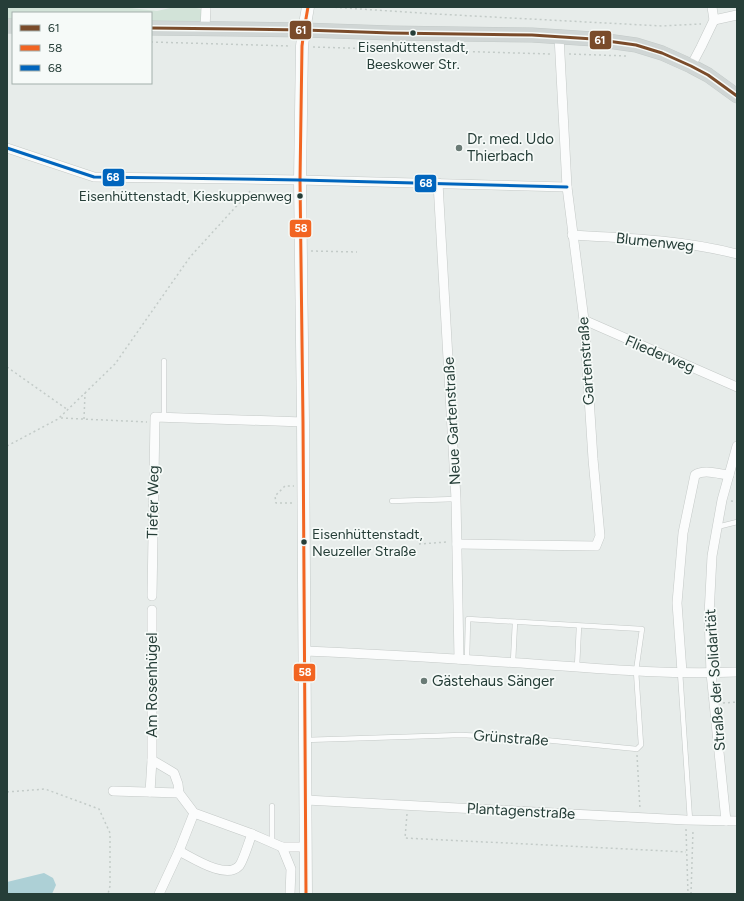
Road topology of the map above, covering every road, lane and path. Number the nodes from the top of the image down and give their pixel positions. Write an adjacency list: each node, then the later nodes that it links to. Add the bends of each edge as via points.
1 (206, 7): 8 (street)
2 (308, 7): 9 (main road)
3 (330, 7): 6 (path, via 662,26 704,24)
4 (712, 7): 6 (street)
5 (737, 15): 6 (street)
6 (714, 20): 15 (street)
7 (152, 28): 8 (main road)
8 (205, 29): 9 (main road)
9 (304, 30): 10 (main road); 12 (main road)
10 (559, 36): 13 (street, Gartenstraße); 15 (main road, via 636,45)
11 (152, 42): 12 (path)
12 (302, 46): 13 (path); 19 (main road)
13 (559, 54): 14 (path); 21 (street, Gartenstraße)
14 (628, 56)
15 (691, 66): 16 (main road)
16 (737, 96)
17 (7, 148): 18 (street, via 94,177)
18 (261, 180): 19 (street); 30 (path, via 190,257 115,364)
19 (300, 180): 20 (street); 23 (main road)
20 (438, 183): 21 (street); 41 (street, Neue Gartenstraße)
21 (567, 187): 22 (street, Gartenstraße)
22 (572, 235): 25 (street, Blumenweg, via 649,239); 26 (street, Gartenstraße)
23 (301, 250): 24 (path); 36 (main road)
24 (357, 252)
25 (737, 254)
26 (584, 320): 29 (street, Fliederweg); 46 (street, Gartenstraße, via 600,536 596,546)
27 (164, 361): 33 (lane)
28 (7, 367): 31 (path)
29 (737, 387)
30 (85, 393): 31 (path); 34 (path)
31 (68, 410): 32 (path)
32 (60, 418): 34 (path); 37 (path)
33 (164, 418): 35 (street, via 155,417); 36 (street)
34 (84, 419): 35 (path)
35 (155, 422): 48 (street, Tiefer Weg)
36 (303, 422): 40 (main road)
37 (7, 446)
38 (737, 446): 39 (street, Straße der Solidarität)
39 (729, 475): 45 (street, Straße der Solidarität); 57 (street, via 704,472 695,475 683,533 677,596)
40 (304, 485): 42 (main road); 42 (path, via 285,486 275,496 276,503)
41 (456, 499): 43 (lane); 46 (street, Neue Gartenstraße)
42 (304, 501): 52 (main road)
43 (392, 501)
44 (737, 522): 45 (lane)
45 (717, 527): 59 (street, Straße der Solidarität, via 712,556 709,615)
46 (457, 542): 47 (path); 53 (street, Neue Gartenstraße)
47 (419, 544)
48 (152, 596)
49 (152, 610): 64 (street, Am Rosenhügel)
50 (515, 622): 51 (lane); 53 (lane, via 468,619); 54 (lane)
51 (579, 626): 55 (lane); 56 (lane, via 642,629)
52 (304, 651): 53 (street); 62 (main road)
53 (463, 659): 54 (street)
54 (513, 663): 55 (street)
55 (577, 667): 56 (street)
56 (636, 671): 57 (street); 63 (lane, via 641,745)
57 (681, 672): 59 (street); 74 (lane)
58 (737, 672): 59 (street)
59 (711, 673): 61 (street, Straße der Solidarität)
60 (737, 702): 61 (path)
61 (714, 703): 75 (street, Straße der Solidarität)
62 (305, 740): 63 (lane, Grünstraße, via 461,735 524,738); 69 (main road)
63 (637, 749): 73 (path)
64 (152, 760): 67 (street, Am Rosenhügel); 68 (street, Am Rosenhügel, via 174,772)
65 (113, 791): 67 (street)
66 (7, 792): 84 (path, via 45,789 99,809 110,833)
67 (150, 792): 68 (street)
68 (178, 793): 72 (street, Am Rosenhügel)
69 (306, 800): 70 (street, Plantagenstraße); 80 (main road)
70 (408, 805): 73 (street, Plantagenstraße); 82 (path, via 405,838)
71 (272, 806): 78 (lane)
72 (194, 813): 77 (street); 81 (street)
73 (640, 817): 74 (street, Plantagenstraße)
74 (690, 820): 75 (street, Plantagenstraße); 82 (path); 88 (path)
75 (726, 821): 76 (street, Plantagenstraße)
76 (737, 821)
77 (252, 834): 78 (street); 81 (street, via 240,866 231,871 221,871)
78 (272, 843): 79 (street)
79 (282, 847): 80 (street); 85 (street, via 290,869)
80 (306, 847): 86 (main road)
81 (179, 851): 83 (street)
82 (686, 852): 87 (path)
83 (162, 893)
84 (108, 894)
85 (290, 894)
86 (306, 894)
87 (688, 894)
88 (691, 894)

